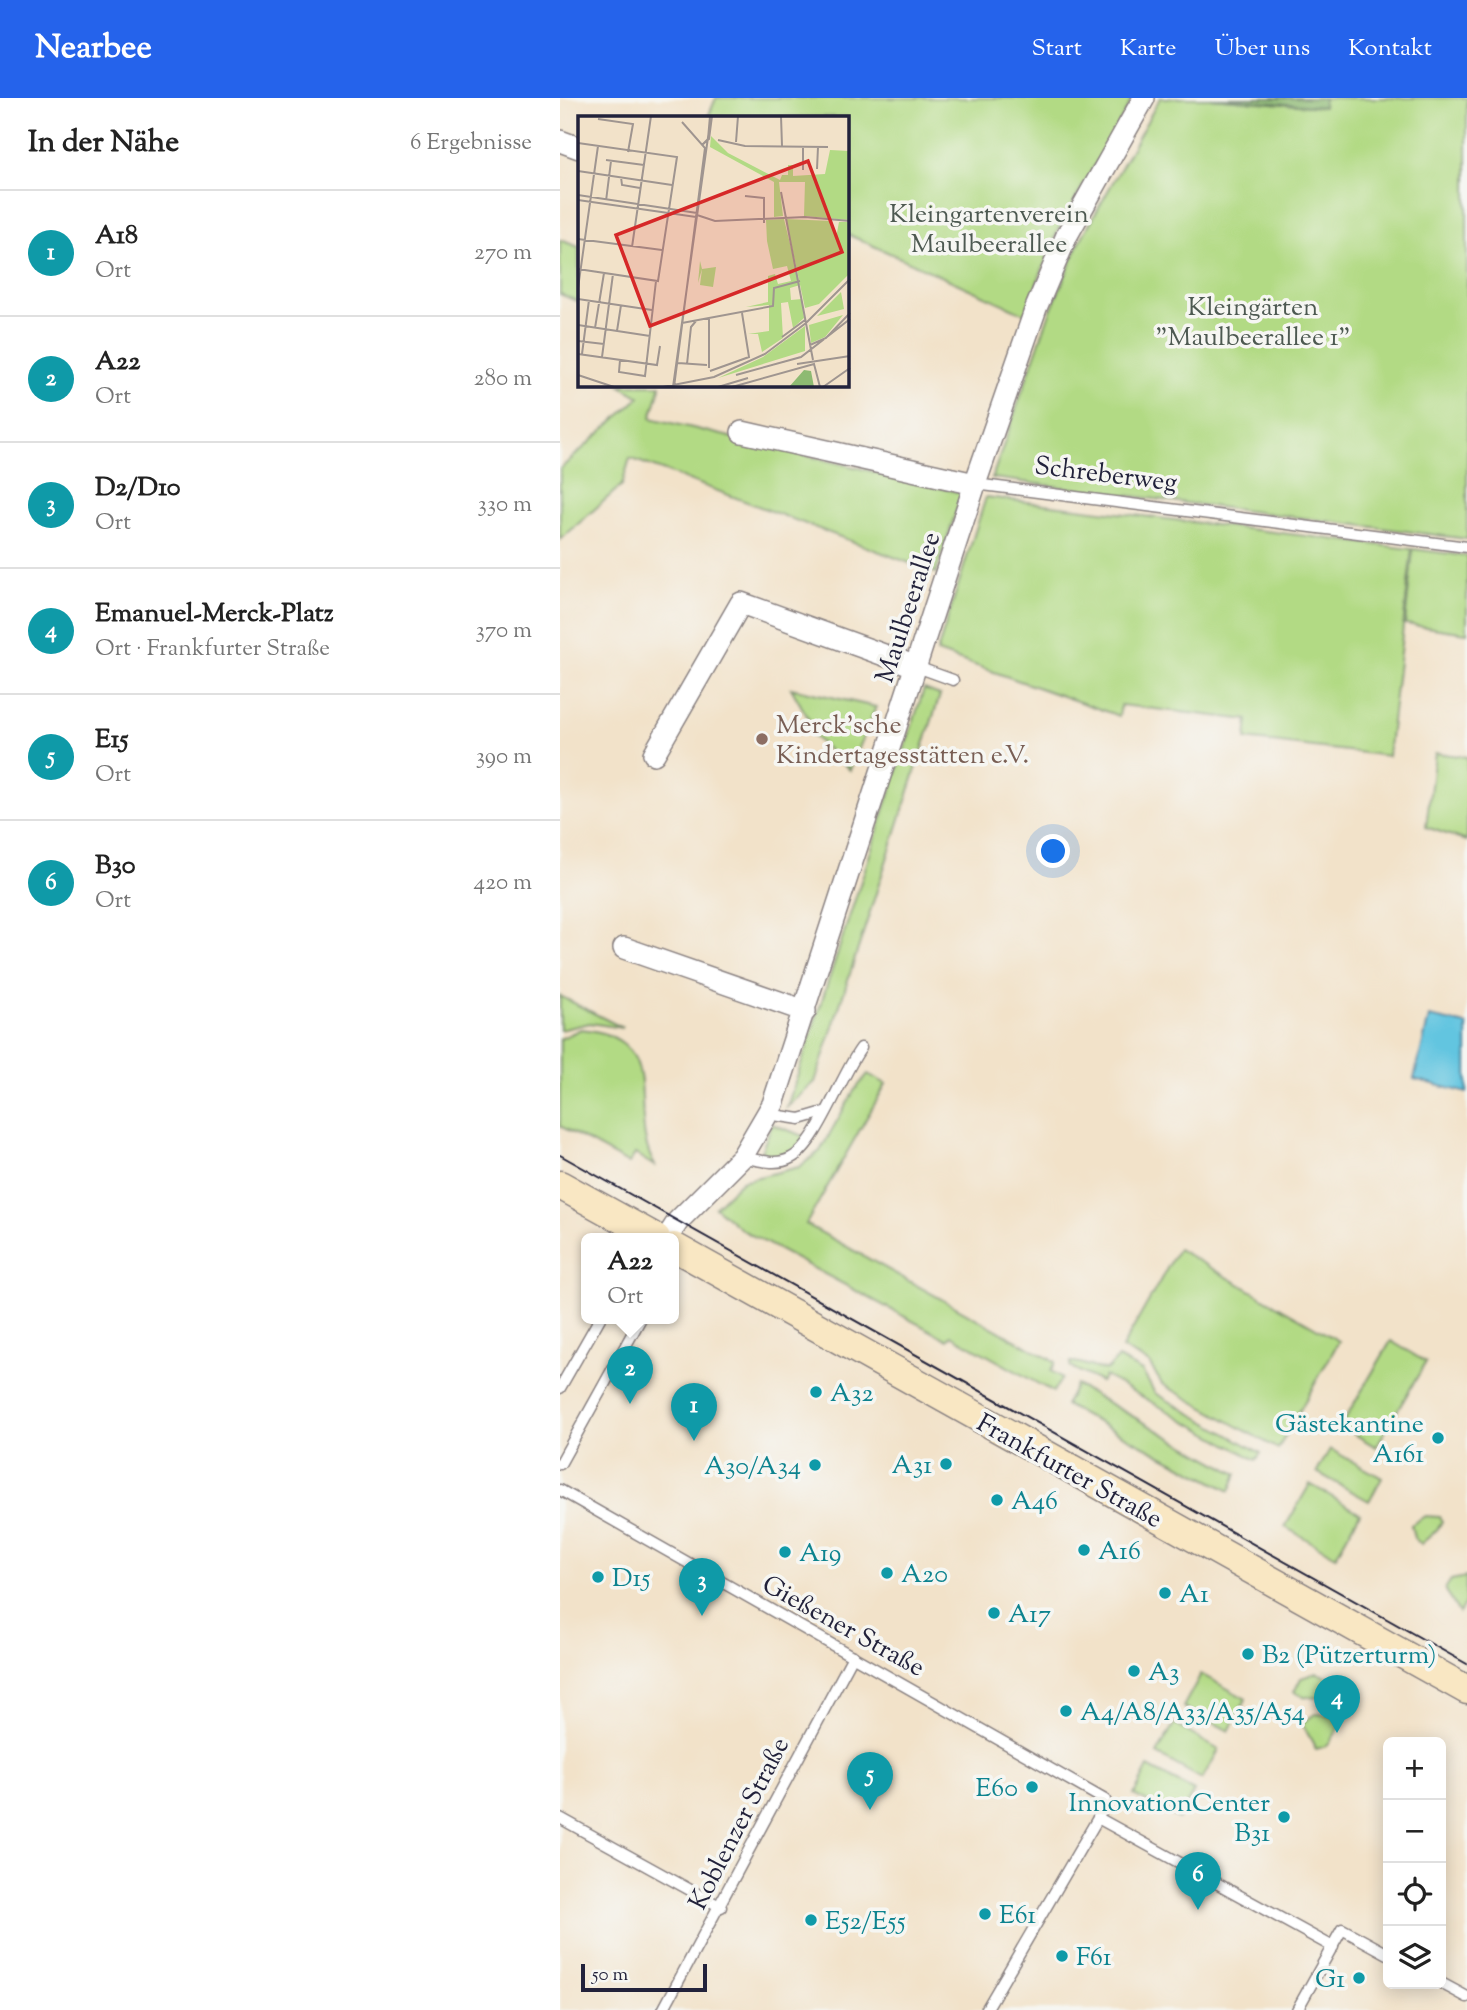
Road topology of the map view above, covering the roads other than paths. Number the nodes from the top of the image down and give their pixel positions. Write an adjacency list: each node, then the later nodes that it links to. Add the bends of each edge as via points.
1 (1144, 98): 5 (street, Maulbeerallee, via 1067,235)
2 (560, 141): 3 (street)
3 (578, 148)
4 (742, 432): 5 (street, Schreberweg)
5 (975, 484): 6 (lane, Schreberweg); 7 (street, Maulbeerallee)
6 (1467, 547)
7 (917, 667): 8 (lane); 9 (street, via 741,603); 11 (street, Maulbeerallee)
8 (953, 680)
9 (654, 754)
10 (624, 948): 11 (street)
11 (805, 1011): 14 (street, Maulbeerallee)
12 (861, 1048): 13 (lane)
13 (824, 1112): 14 (lane, via 800,1119); 15 (lane, via 808,1147 790,1159 774,1162)
14 (767, 1114): 15 (street, Maulbeerallee)
15 (743, 1157): 18 (street, Maulbeerallee)
16 (560, 1185): 17 (main road, Frankfurter Straße)
17 (644, 1233)
18 (670, 1233)
19 (679, 1253): 26 (main road, Frankfurter Straße)
20 (597, 1324): 22 (lane)
21 (638, 1324): 23 (lane)
22 (560, 1388)
23 (560, 1464)
24 (560, 1490): 25 (lane, Gießener Straße)
25 (853, 1656): 28 (lane, Gießener Straße, via 1105,1800); 29 (lane, Koblenzer Straße, via 761,1823)
26 (1467, 1690)
27 (560, 1818): 29 (lane)
28 (1098, 1818): 30 (lane); 35 (lane)
29 (721, 1907): 34 (lane, Koblenzer Straße)
30 (1333, 1947): 31 (lane, via 1342,1929); 36 (lane)
31 (1383, 1951)
32 (1446, 1986): 33 (lane)
33 (1467, 1997)
34 (663, 2010)
35 (986, 2010)
36 (1297, 2010)

